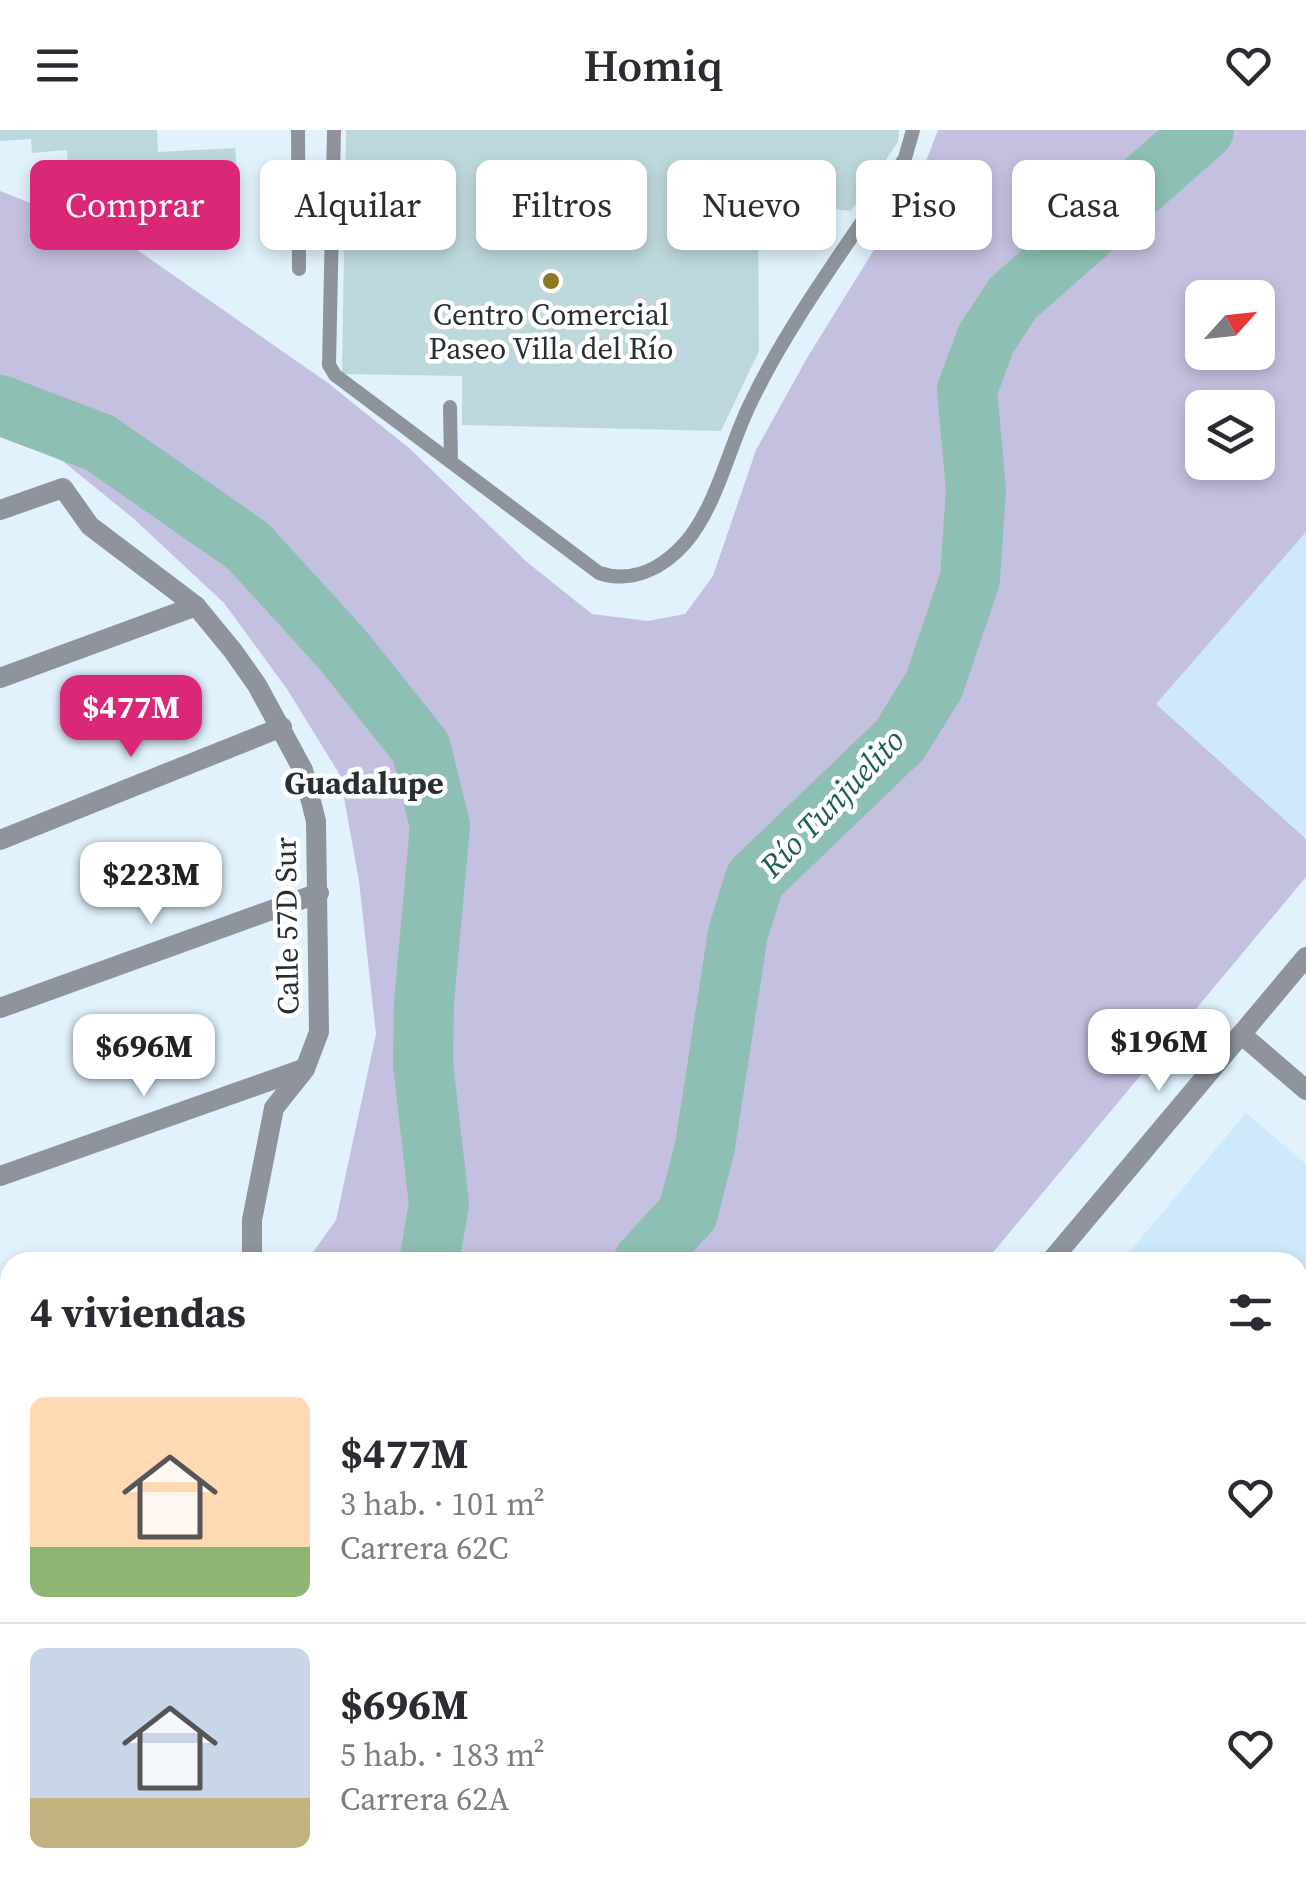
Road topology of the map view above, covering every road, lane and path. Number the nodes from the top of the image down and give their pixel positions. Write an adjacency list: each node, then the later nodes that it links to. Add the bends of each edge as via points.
1 (298, 130): 4 (lane)
2 (334, 130): 6 (lane, via 330,365 344,384)
3 (914, 130): 6 (lane, via 905,158 751,402 688,539 666,562 639,576 599,573)
4 (300, 269)
5 (450, 407): 6 (lane)
6 (451, 461)
7 (0, 510): 8 (street, Calle 57D Sur, via 63,488 90,526)
8 (196, 606): 9 (street); 10 (street, Calle 57D Sur, via 258,684)
9 (0, 678)
10 (282, 727): 11 (street); 12 (street, Calle 57D Sur, via 303,770 316,821)
11 (0, 840)
12 (319, 894): 14 (street); 16 (street, Calle 57D Sur, via 319,1032)
13 (1306, 958): 15 (street)
14 (0, 1008)
15 (1241, 1034): 17 (street); 20 (street)
16 (305, 1069): 18 (street); 19 (street, Calle 57D Sur, via 274,1108)
17 (1306, 1090)
18 (0, 1176)
19 (252, 1252)
20 (1058, 1252)

